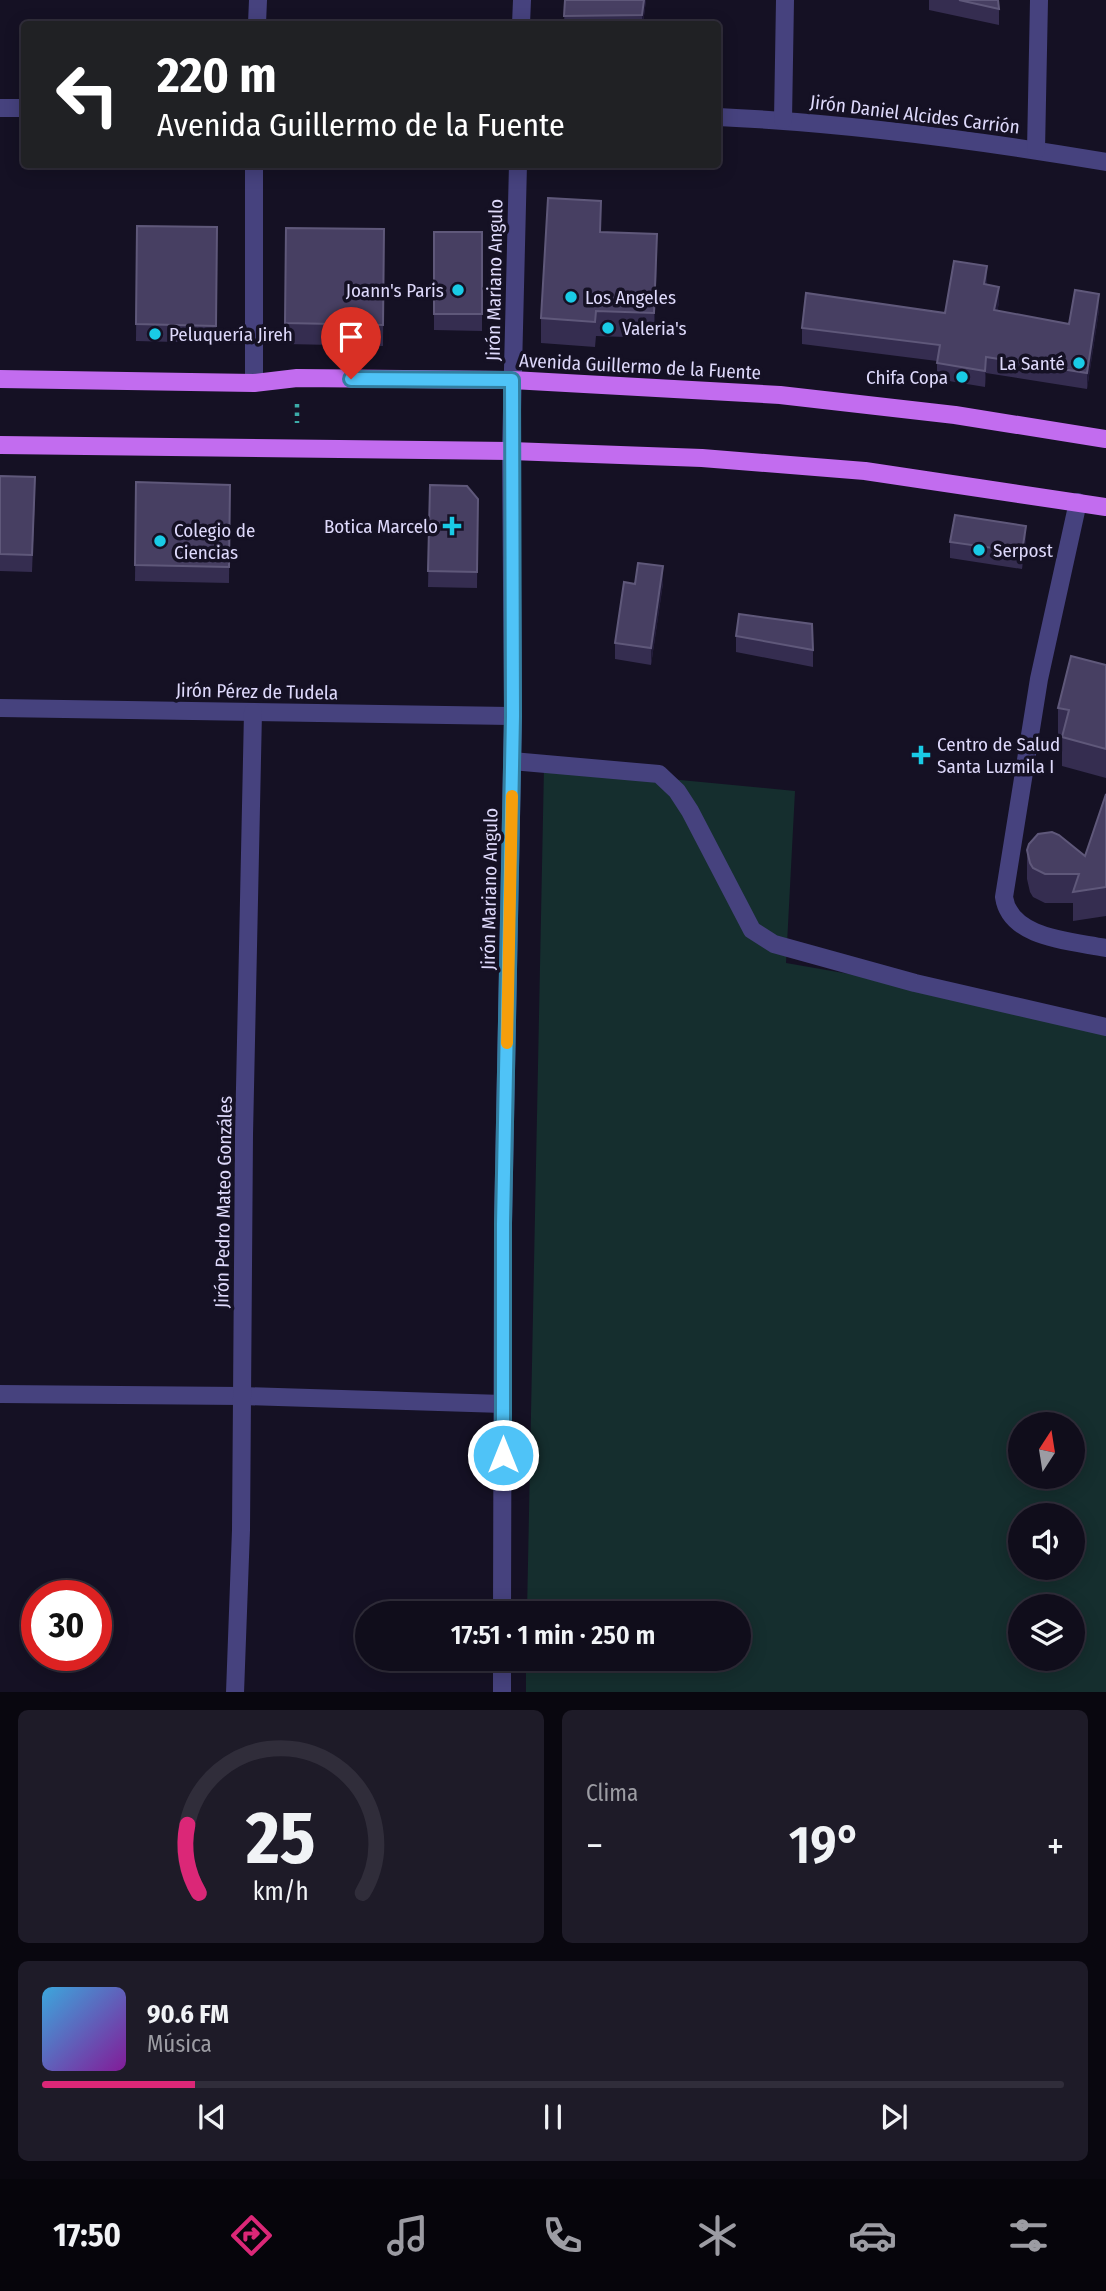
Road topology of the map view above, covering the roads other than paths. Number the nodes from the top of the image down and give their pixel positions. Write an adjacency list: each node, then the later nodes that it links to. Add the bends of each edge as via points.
1 (258, 0): 5 (street)
2 (522, 0): 6 (street)
3 (785, 0): 10 (street)
4 (1039, 0): 11 (street)
5 (257, 21)
6 (521, 21)
7 (0, 108): 8 (street)
8 (21, 108)
9 (721, 117): 10 (street, Jirón Daniel Alcides Carrión)
10 (783, 120): 11 (street, Jirón Daniel Alcides Carrión)
11 (1036, 150): 12 (street, Jirón Daniel Alcides Carrión)
12 (1106, 162)
13 (254, 168): 17 (street)
14 (518, 168): 16 (street, Jirón Mariano Angulo)
15 (0, 379): 17 (main road, Avenida Guillermo de la Fuente)
16 (512, 380): 17 (main road, Avenida Guillermo de la Fuente, via 297,378); 18 (main road, Avenida Guillermo de la Fuente, via 780,396 955,415); 20 (street, Jirón Mariano Angulo)
17 (254, 383)
18 (1106, 439)
19 (0, 445): 20 (main road)
20 (511, 451): 21 (main road, via 702,458 865,471); 25 (street, Jirón Mariano Angulo)
21 (1078, 502): 22 (main road); 27 (street, via 1039,679 1004,897 1006,909 1022,926)
22 (1106, 507)
23 (0, 708): 24 (street, Jirón Pérez de Tudela)
24 (253, 712): 25 (street, Jirón Pérez de Tudela); 30 (street, Jirón Pedro Mateo Gonzáles)
25 (513, 716): 26 (street, Jirón Mariano Angulo)
26 (512, 761): 28 (street, via 659,774 690,811 752,930 774,944); 31 (street, Jirón Mariano Angulo)
27 (1106, 948)
28 (1106, 1027)
29 (0, 1394): 30 (street)
30 (242, 1396): 31 (street); 34 (street, Jirón Pedro Mateo Gonzáles)
31 (503, 1404): 32 (street, Jirón Mariano Angulo)
32 (502, 1601)
33 (502, 1671): 35 (street)
34 (235, 1692)
35 (502, 1692)

